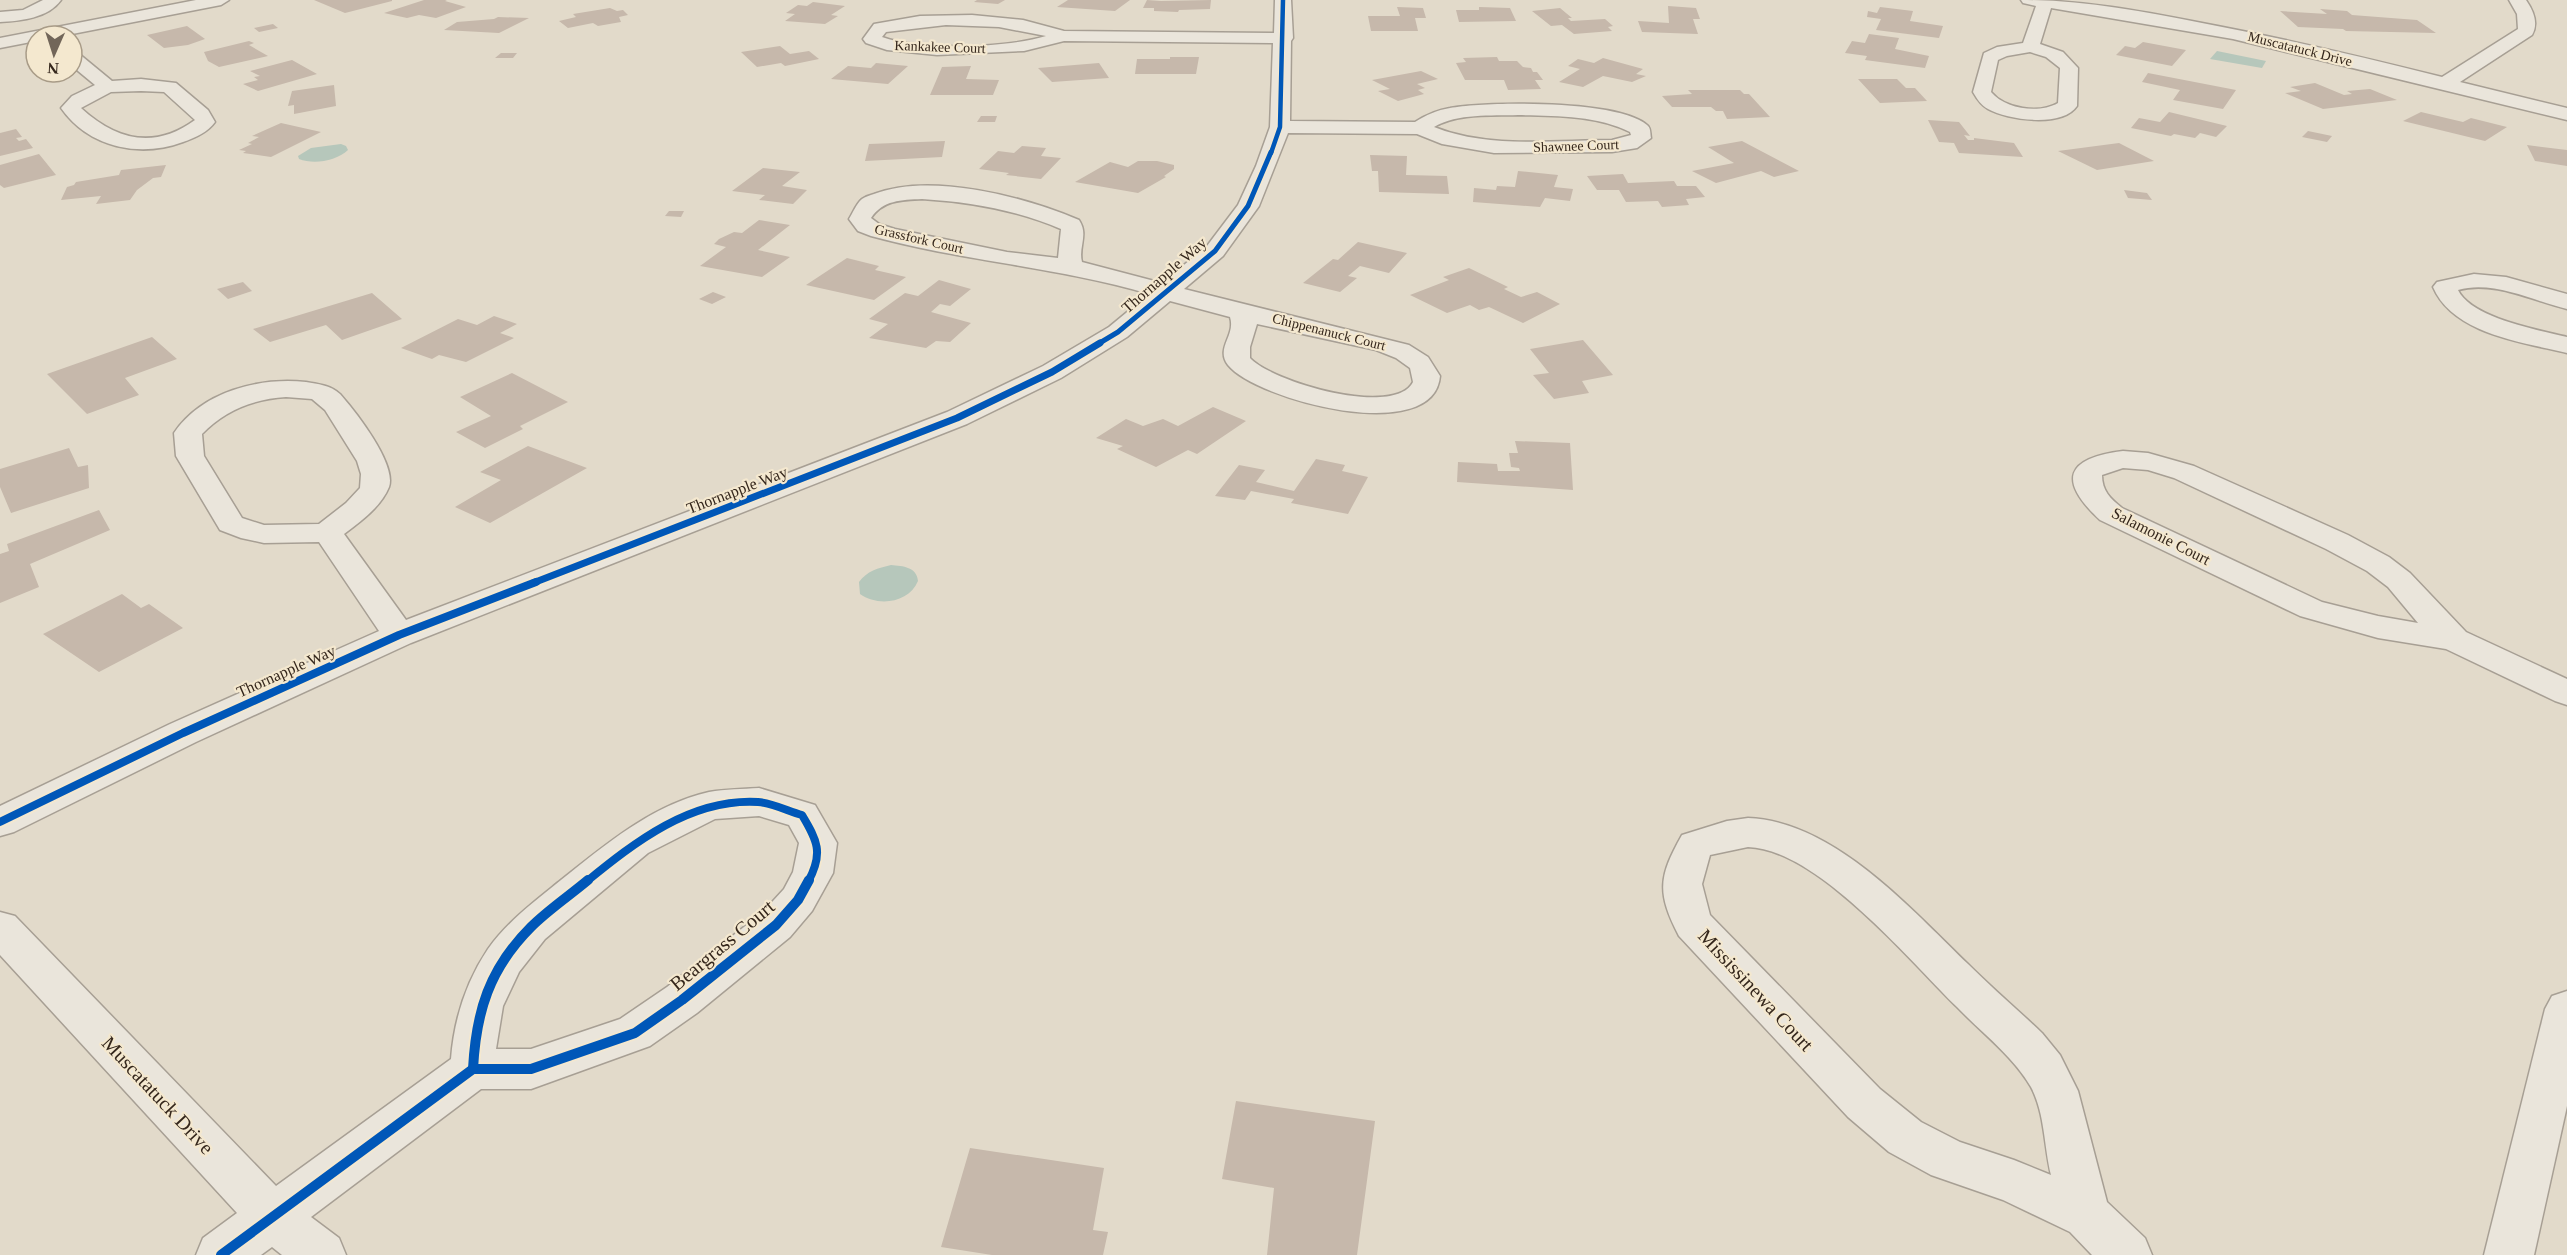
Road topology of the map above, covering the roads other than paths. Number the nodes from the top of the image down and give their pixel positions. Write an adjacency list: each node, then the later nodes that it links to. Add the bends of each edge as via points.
1 (53, 0): 6 (street)
2 (221, 0): 9 (street)
3 (1283, 0): 12 (street, Thornapple Way)
4 (2517, 0): 16 (street, via 2524,8 2526,31)
5 (2037, 1): 14 (street); 16 (street, Muscatatuck Drive, via 2243,35)
6 (22, 16): 7 (street); 8 (street)
7 (0, 17)
8 (32, 24)
9 (84, 26)
10 (1062, 36): 10 (street, Kankakee Court, via 1035,45 991,48 907,48 872,39 880,28 918,21 1019,22); 12 (street, Kankakee Court)
11 (24, 38): 13 (street)
12 (1284, 38): 19 (street, Thornapple Way)
13 (0, 43)
14 (2030, 47): 14 (street, via 1990,57 1984,98 2003,109 2023,113 2063,110 2067,106 2070,68 2049,52)
15 (84, 67): 17 (street)
16 (2444, 84): 18 (street, Muscatatuck Drive)
17 (108, 87): 17 (street, via 87,95 71,108 110,138 137,144 152,142 186,134 205,122 169,87)
18 (2567, 114)
19 (1280, 126): 20 (street, Shawnee Court); 22 (street, Thornapple Way, via 1248,206 1215,251)
20 (1420, 128): 20 (street, Shawnee Court, via 1449,140 1500,147 1612,146 1641,138 1640,129 1633,123 1583,113 1465,111 1434,118)
21 (1071, 267): 21 (street, Grassfork Court, via 1026,262 895,234 865,225 861,213 872,201 923,191 989,200 1071,225); 22 (street, Grassfork Court)
22 (1168, 292): 24 (street, Chippenanuck Court); 27 (street, Thornapple Way, via 1118,332 1052,372 957,418)
23 (2567, 302): 25 (street, via 2480,281 2445,287 2449,299 2469,315)
24 (1240, 311): 24 (street, Chippenanuck Court, via 1245,326 1236,349 1238,359 1242,366 1263,378 1320,397 1393,406 1421,392 1426,383 1422,364 1399,350)
25 (2567, 345)
26 (327, 532): 26 (street, via 356,510 371,494 376,481 374,468 357,437 321,393 263,391 239,397 199,419 188,433 190,456 231,525 255,532); 27 (street)
27 (399, 635): 30 (street, Thornapple Way)
28 (2454, 639): 28 (street, Salamonie Court, via 2399,579 2337,542 2162,464 2111,460 2088,471 2090,493 2111,514 2311,609 2378,627); 29 (street, Salamonie Court)
29 (2567, 693)
30 (0, 822)
31 (0, 928): 35 (street, Muscatatuck Drive)
32 (2567, 1009): 39 (street)
33 (473, 1069): 33 (street, Beargrass Court, via 531,1069 635,1032 726,966 776,925 798,900 813,873 818,843 802,815 759,802 710,806 634,843 531,927 503,961 481,1006); 35 (street)
34 (2087, 1216): 34 (street, Mississinewa Court, via 2065,1119 2050,1078 2024,1045 1863,889 1826,863 1779,838 1746,831 1696,844 1682,868 1682,894 1694,924 1864,1103 1905,1137 1948,1160 2014,1182); 38 (street, Mississinewa Court)
35 (274, 1218): 36 (street); 37 (street, Muscatatuck Drive)
36 (221, 1255)
37 (321, 1255)
38 (2127, 1255)
39 (2509, 1255)

